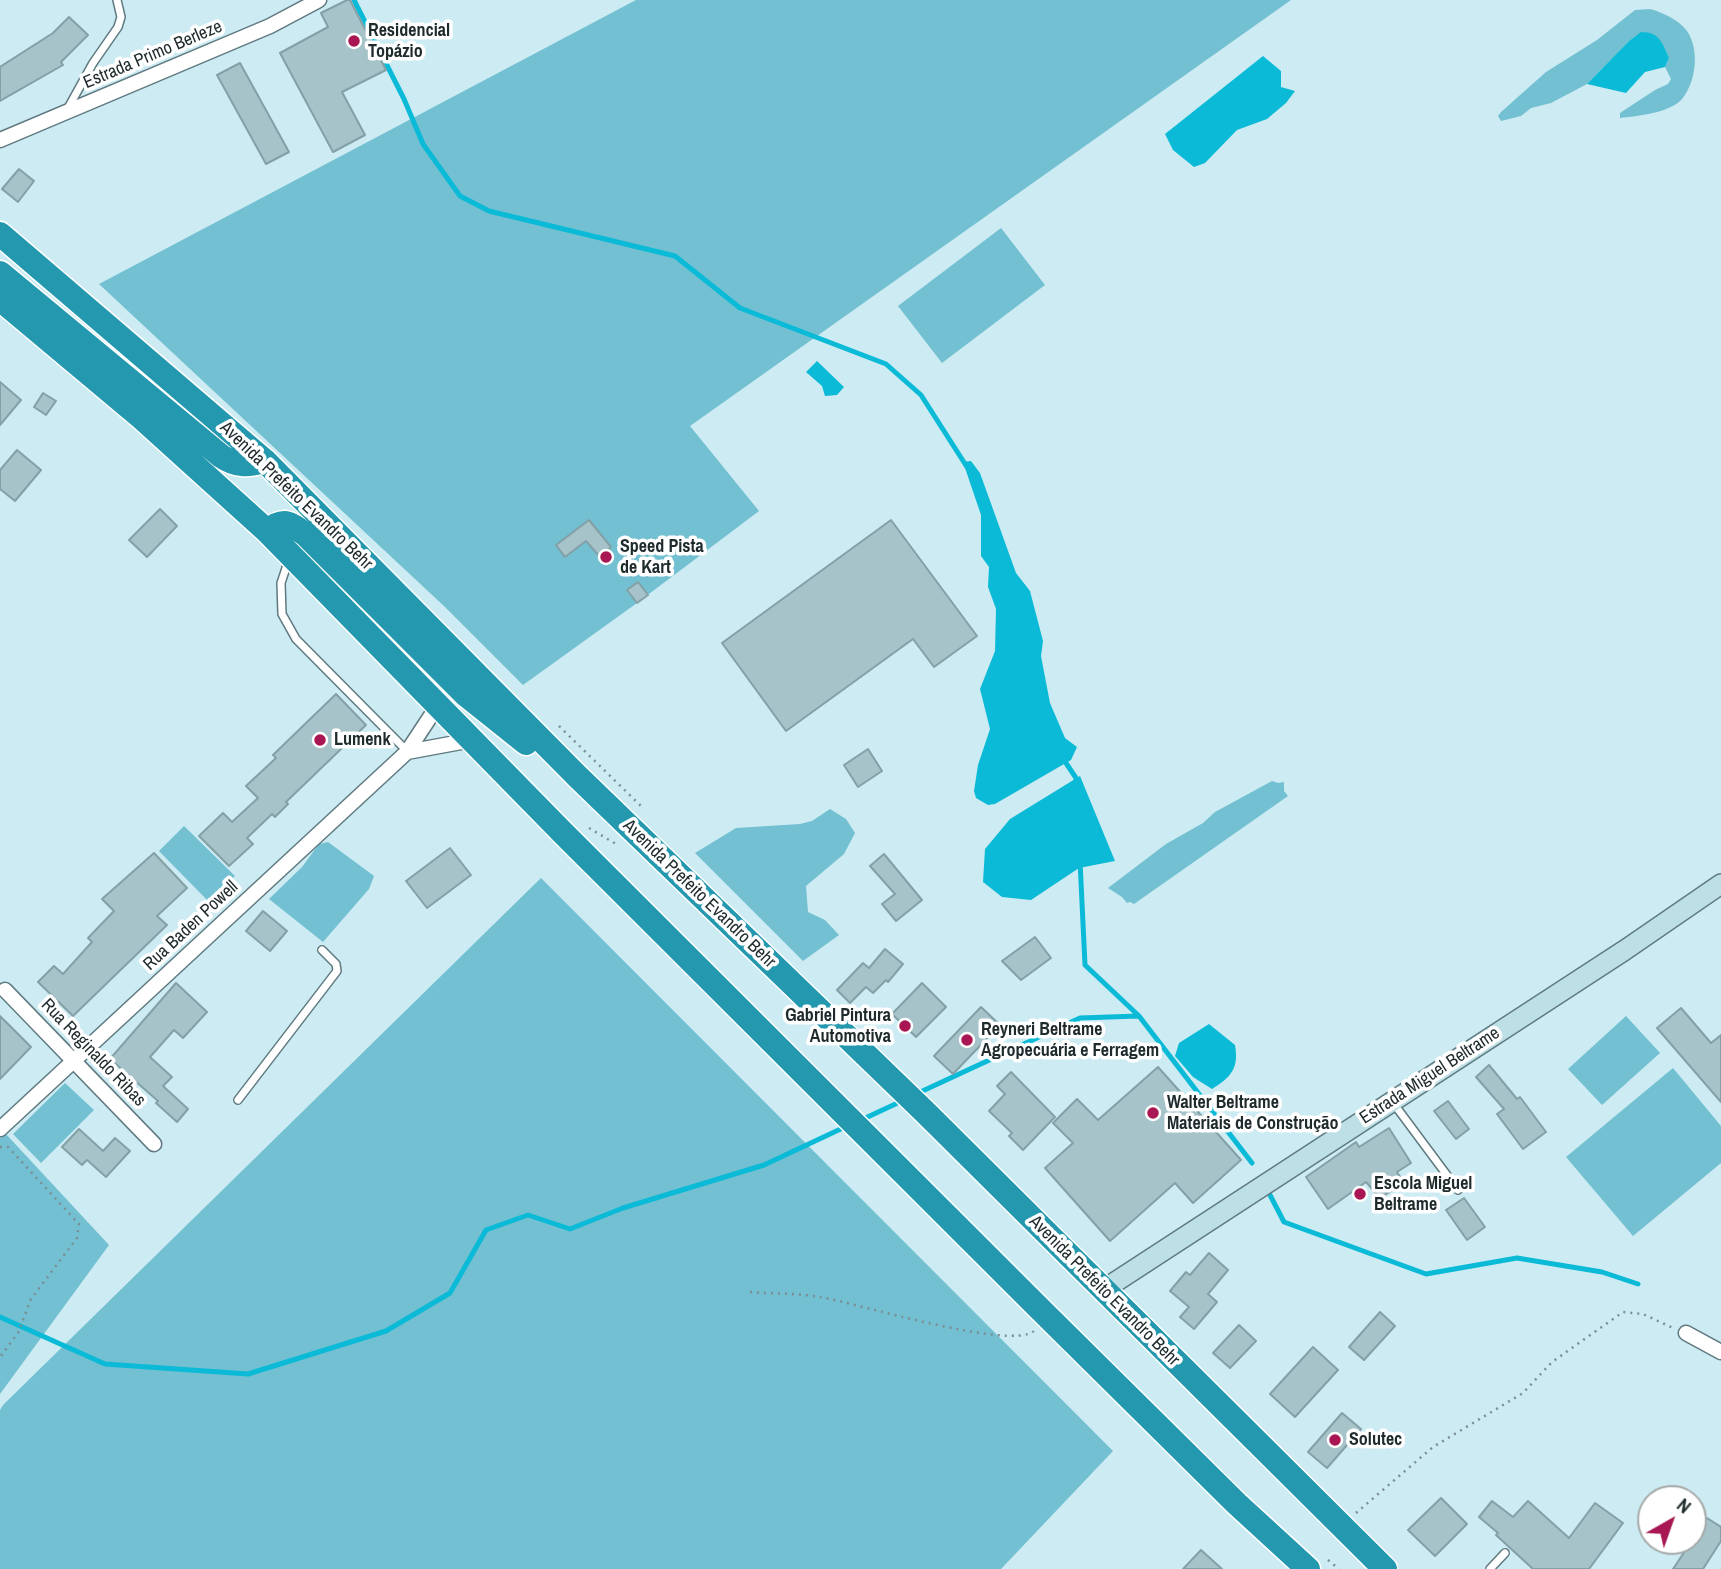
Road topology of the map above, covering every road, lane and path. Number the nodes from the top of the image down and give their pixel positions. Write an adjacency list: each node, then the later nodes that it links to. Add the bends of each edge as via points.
1 (117, 0): 3 (lane, via 118,27)
2 (319, 0): 3 (street, Estrada Primo Berleze, via 270,26)
3 (65, 113): 4 (street, Estrada Primo Berleze)
4 (0, 140)
5 (0, 234): 8 (highway, Avenida Prefeito Evandro Behr)
6 (0, 273): 8 (highway, via 220,456 248,466)
7 (0, 299): 9 (highway, via 160,433)
8 (265, 461): 14 (highway, Avenida Prefeito Evandro Behr)
9 (267, 531): 10 (highway); 14 (highway, via 276,523 290,523 306,535 466,695 525,743)
10 (290, 555): 11 (highway); 13 (lane, via 281,583 282,614 296,639)
11 (438, 705): 12 (highway); 13 (street, Rua Baden Powell)
12 (472, 740): 13 (street); 15 (highway)
13 (407, 752): 20 (street, Rua Baden Powell)
14 (577, 776): 27 (highway, Avenida Prefeito Evandro Behr)
15 (563, 832): 16 (path, via 576,820); 29 (highway)
16 (617, 845)
17 (1721, 884): 22 (street, Estrada Miguel Beltrame)
18 (322, 950): 21 (lane, via 337,971)
19 (5, 990): 20 (street, Rua Reginaldo Ribas)
20 (74, 1061): 23 (street, Rua Baden Powell); 24 (street, Rua Reginaldo Ribas)
21 (238, 1100)
22 (1392, 1100): 26 (lane); 27 (street, Estrada Miguel Beltrame)
23 (0, 1129)
24 (154, 1144)
25 (0, 1147): 32 (path, via 8,1147 79,1224 77,1238 31,1299 18,1333)
26 (1458, 1190)
27 (1103, 1290): 33 (highway, Avenida Prefeito Evandro Behr)
28 (750, 1292): 29 (path, via 819,1296 996,1336 1030,1335)
29 (1049, 1318): 35 (highway)
30 (1686, 1333): 31 (street); 33 (path, via 1643,1314 1623,1312 1552,1362 1523,1394 1433,1447)
31 (1721, 1352)
32 (0, 1357)
33 (1340, 1527): 36 (highway, Avenida Prefeito Evandro Behr)
34 (1505, 1553): 37 (lane)
35 (1308, 1569)
36 (1385, 1569)
37 (1490, 1569)

